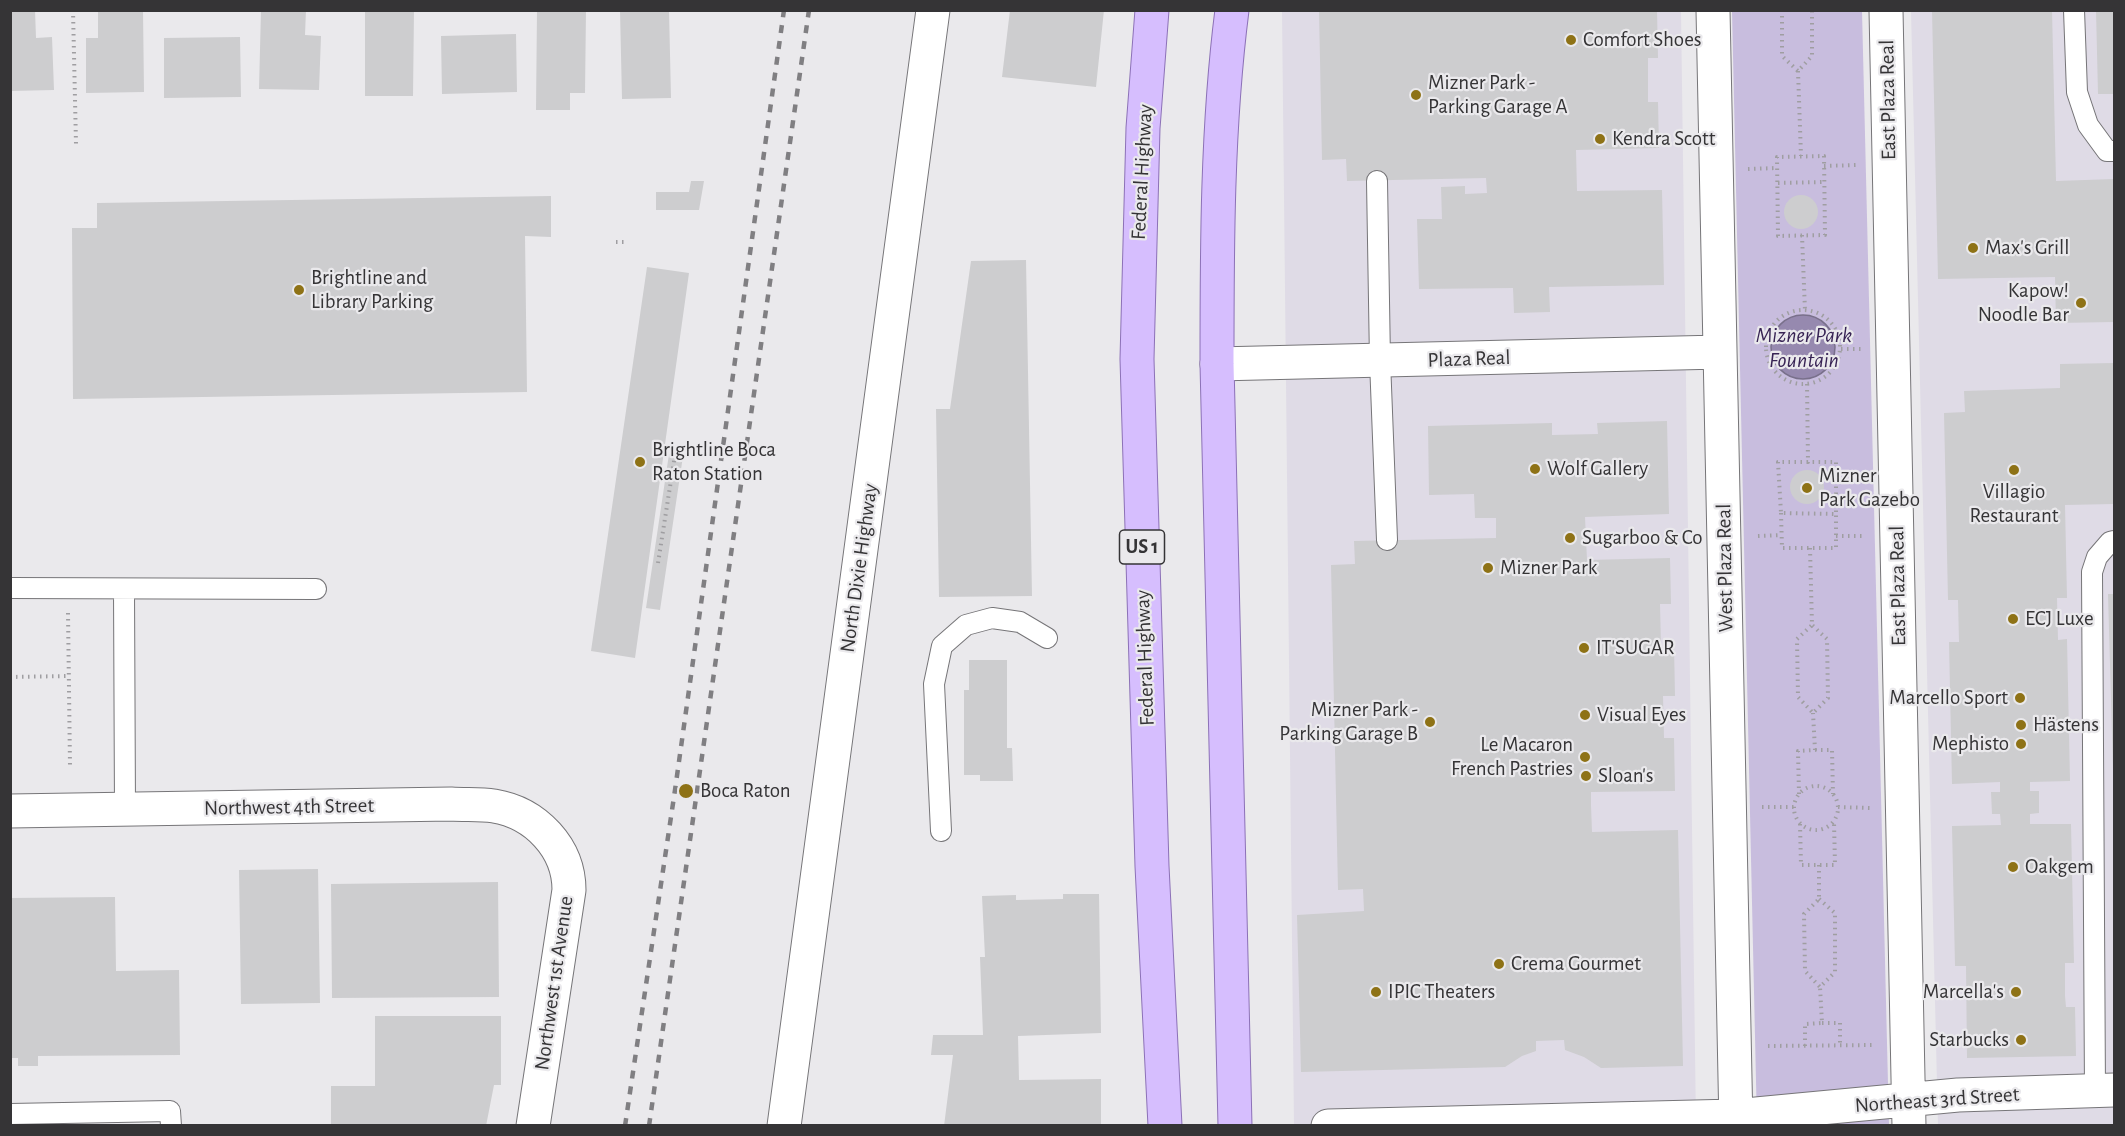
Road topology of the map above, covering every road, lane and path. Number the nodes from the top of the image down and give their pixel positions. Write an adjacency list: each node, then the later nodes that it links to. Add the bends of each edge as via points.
1 (74, 10): 11 (path)
2 (933, 10): 66 (street, North Dixie Highway)
3 (1152, 10): 67 (main road, Federal Highway / US 1, via 1143,128 1137,359 1152,866)
4 (1232, 10): 23 (main road, via 1217,251)
5 (1713, 10): 21 (street, West Plaza Real)
6 (1782, 10): 10 (path, via 1782,56)
7 (1812, 10): 10 (path, via 1812,56)
8 (1886, 10): 56 (street, East Plaza Real)
9 (2074, 10): 12 (lane, via 2077,92 2088,125 2107,151)
10 (1797, 71): 13 (path)
11 (76, 144)
12 (2115, 151)
13 (1800, 156): 15 (path, via 1824,156); 16 (path, via 1777,157)
14 (1377, 181): 22 (lane)
15 (1825, 182): 16 (path); 17 (path, via 1825,235)
16 (1778, 183): 17 (path, via 1778,236)
17 (1802, 235): 20 (path)
18 (616, 242): 19 (path)
19 (627, 242)
20 (1805, 310): 24 (path, via 1826,318 1839,337 1840,349 1834,368 1818,382); 24 (path, via 1790,313 1777,322 1768,334 1767,351 1775,372 1784,379)
21 (1720, 352): 22 (street, Plaza Real); 59 (street, West Plaza Real)
22 (1380, 361): 23 (street, Plaza Real); 29 (lane)
23 (1217, 364): 68 (main road)
24 (1807, 384): 26 (path)
25 (675, 455): 32 (path)
26 (1808, 462): 27 (path, via 1778,462); 28 (path, via 1836,462)
27 (1780, 513): 28 (path); 31 (path, via 1782,548)
28 (1836, 514): 31 (path, via 1836,548)
29 (1387, 540)
30 (2115, 541): 60 (lane, via 2097,557 2092,572)
31 (1810, 548): 37 (path)
32 (658, 563)
33 (10, 588): 34 (lane)
34 (68, 589): 35 (lane); 39 (path)
35 (124, 589): 36 (lane); 46 (lane)
36 (316, 589)
37 (1812, 625): 41 (path, via 1827,639 1828,698); 41 (path, via 1797,639 1797,697)
38 (1047, 638): 50 (lane, via 1020,622 992,618 966,625 942,646 934,684)
39 (69, 676): 40 (path); 43 (path)
40 (10, 677)
41 (1813, 713): 42 (path)
42 (1815, 750): 44 (path, via 1797,751); 45 (path, via 1832,750)
43 (70, 766)
44 (1799, 794): 45 (path, via 1812,786); 49 (path, via 1794,811)
45 (1833, 794): 48 (path, via 1838,807)
46 (125, 810): 47 (street, Northwest 4th Street); 51 (street, Northwest 4th Street, via 482,805 507,809 538,826)
47 (10, 811)
48 (1834, 821): 49 (path, via 1816,830); 52 (path, via 1834,865)
49 (1800, 823): 52 (path, via 1800,865)
50 (941, 831)
51 (555, 843): 65 (street, Northwest 1st Avenue, via 566,867 568,890)
52 (1819, 865): 53 (path)
53 (1819, 899): 54 (path, via 1834,913 1834,972); 54 (path, via 1804,914 1804,971)
54 (1820, 987): 55 (path)
55 (1822, 1023): 57 (path, via 1805,1024); 58 (path, via 1840,1023)
56 (1907, 1045): 58 (path); 61 (street, East Plaza Real)
57 (1805, 1046): 58 (path); 59 (path)
58 (1840, 1046)
59 (1734, 1047): 63 (street, West Plaza Real)
60 (2105, 1091): 61 (street, Northeast 3rd Street, via 1958,1095)
61 (1909, 1113): 63 (street, Northeast 3rd Street)
62 (10, 1114): 64 (lane, via 170,1111)
63 (1736, 1121): 69 (street, Northeast 3rd Street)
64 (171, 1125)
65 (533, 1125)
66 (784, 1125)
67 (1166, 1125)
68 (1235, 1125)
69 (1328, 1125)

